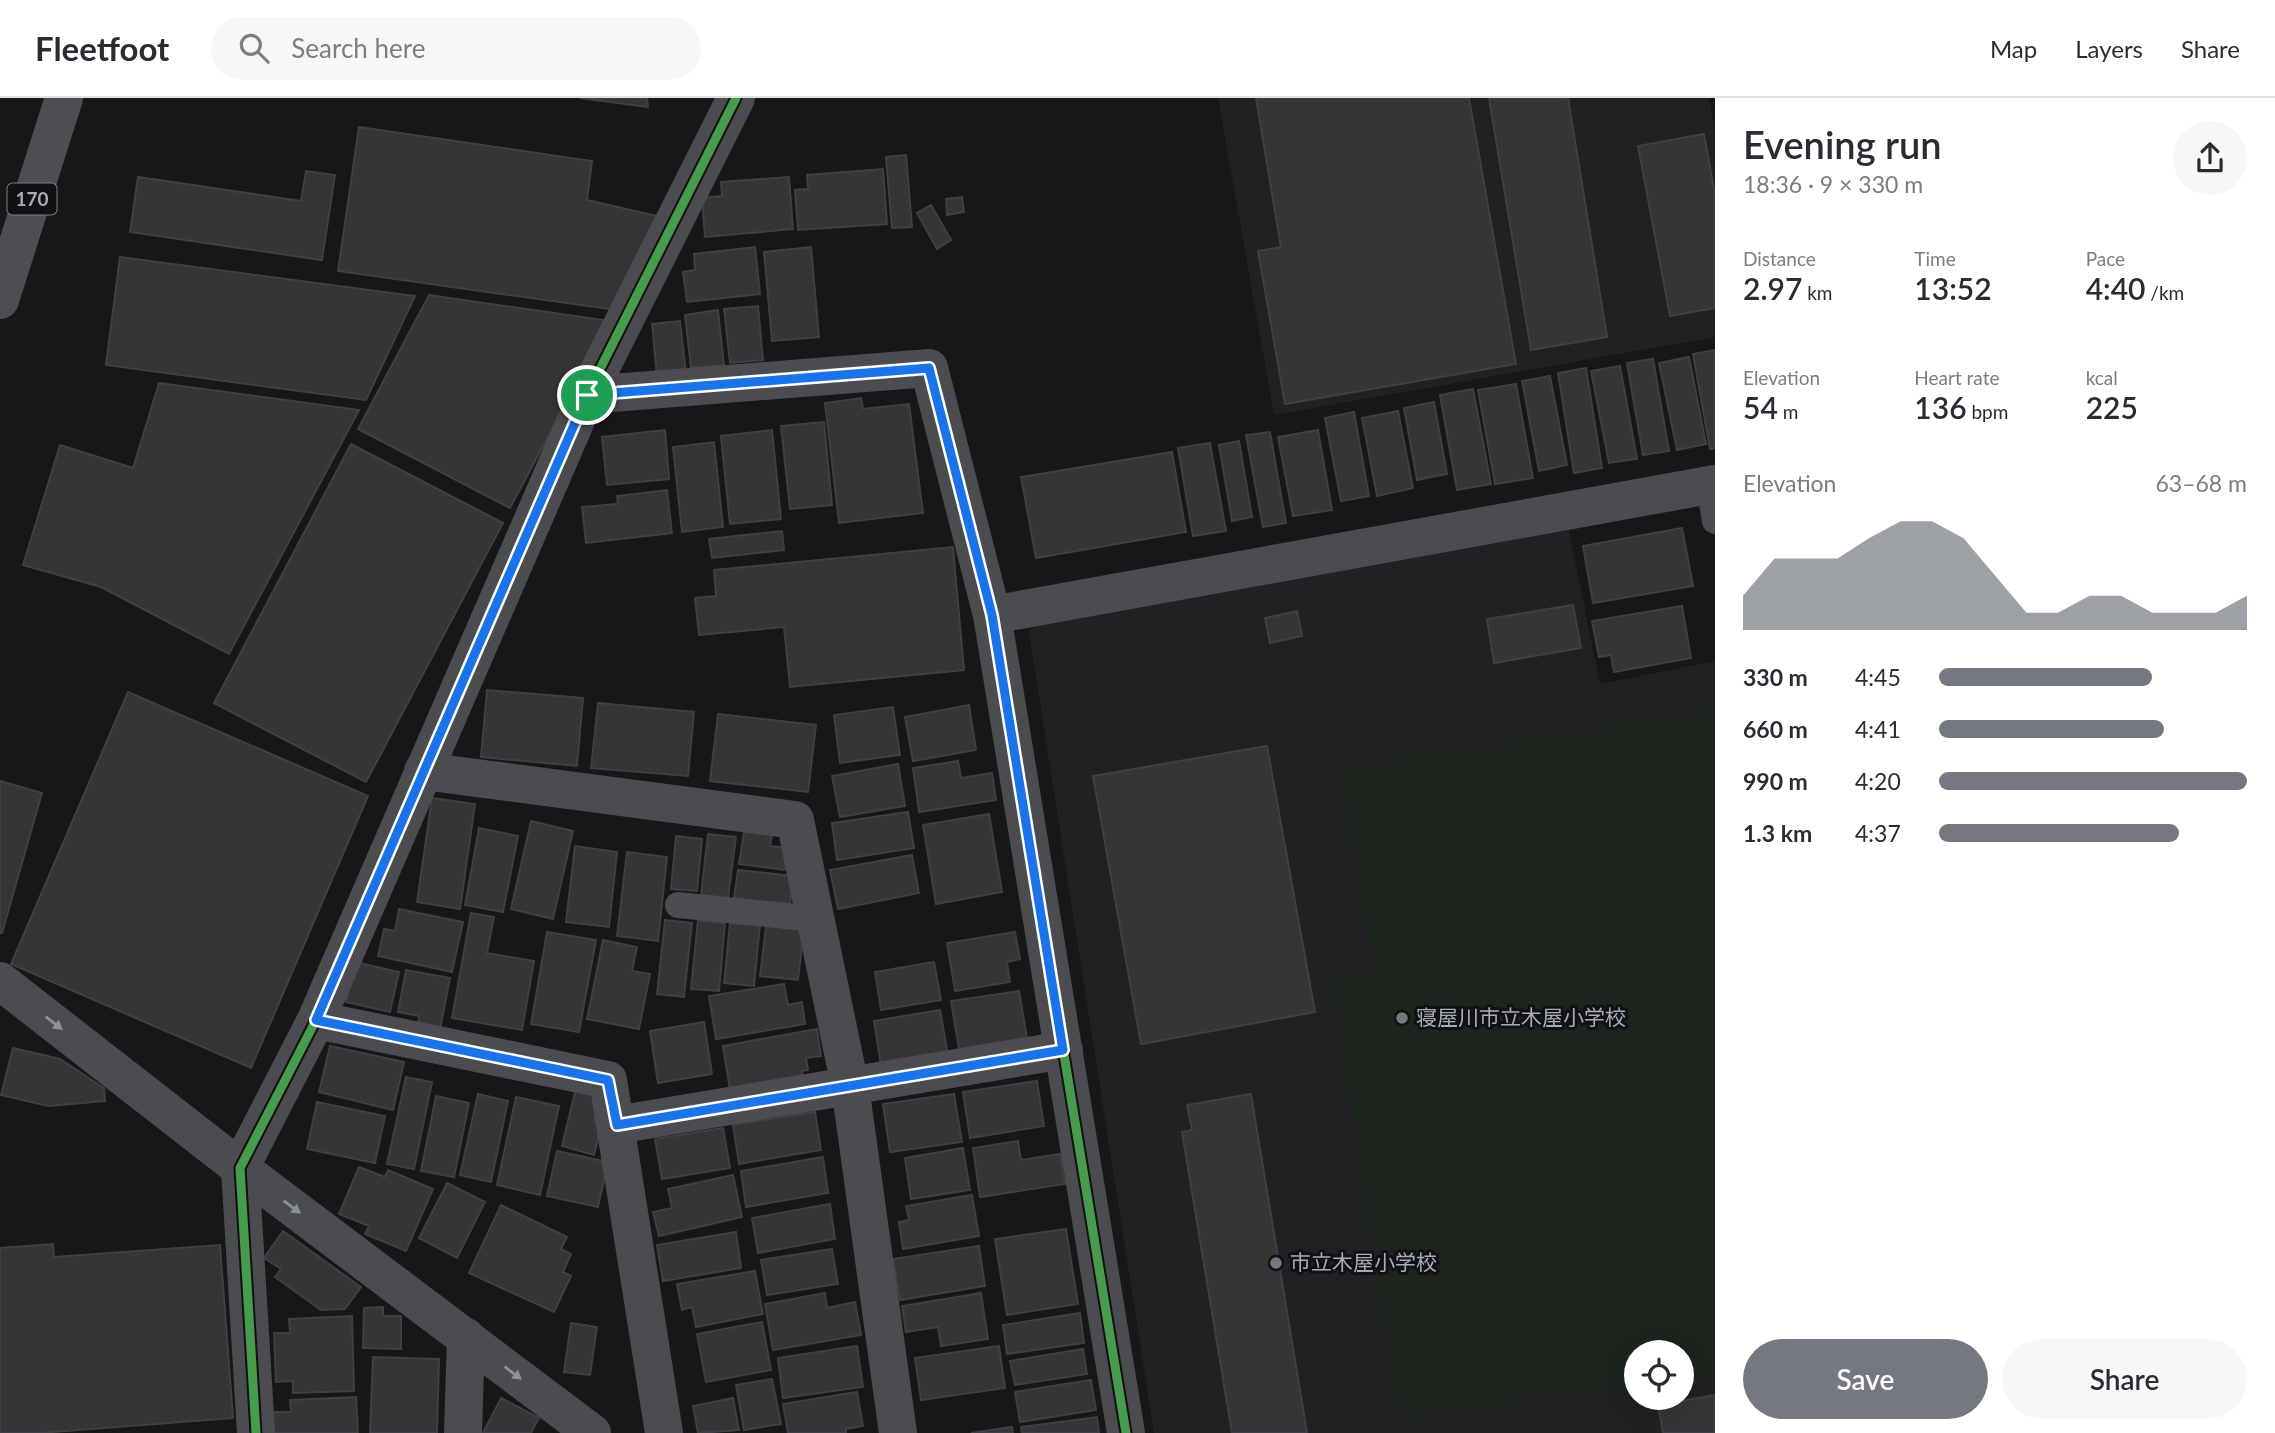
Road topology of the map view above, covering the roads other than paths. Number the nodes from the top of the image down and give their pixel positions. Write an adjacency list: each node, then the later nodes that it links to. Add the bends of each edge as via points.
1 (64, 98): 3 (highway, 170)
2 (736, 98): 4 (street)
3 (0, 300)
4 (587, 395): 6 (street, via 929,368); 7 (street)
5 (1713, 497): 6 (street)
6 (992, 615): 12 (street)
7 (423, 771): 9 (street, via 795,820); 11 (street)
8 (678, 905): 9 (lane)
9 (816, 919): 13 (street)
10 (0, 981): 15 (street, one-way to 15)
11 (316, 1020): 14 (street, via 608,1080); 15 (street)
12 (1063, 1050): 13 (street); 22 (street)
13 (850, 1086): 14 (street); 21 (street)
14 (617, 1125): 20 (street)
15 (240, 1168): 16 (street, one-way to 16); 17 (street)
16 (466, 1337): 18 (street); 19 (street, one-way to 19)
17 (256, 1433)
18 (463, 1433)
19 (592, 1433)
20 (664, 1433)
21 (898, 1433)
22 (1126, 1433)

